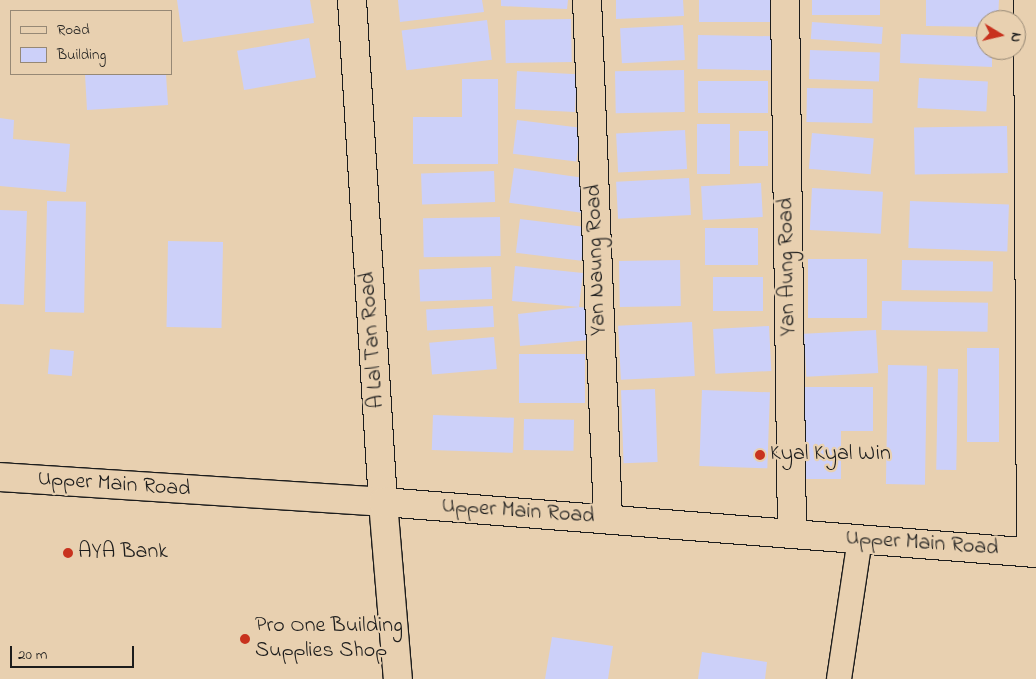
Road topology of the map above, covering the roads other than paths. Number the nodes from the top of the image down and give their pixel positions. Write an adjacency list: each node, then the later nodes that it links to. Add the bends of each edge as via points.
1 (352, 0): 6 (street, A Lal Tan Road)
2 (587, 0): 7 (street, Yan Naung Road)
3 (785, 0): 8 (street, Yan Aung Road)
4 (1028, 0): 10 (street)
5 (0, 477): 6 (street, Upper Main Road)
6 (383, 502): 7 (street, Upper Main Road); 11 (street, A Lal Tan Road)
7 (608, 519): 8 (street, Upper Main Road)
8 (792, 534): 9 (street, Upper Main Road)
9 (860, 539): 10 (street, Upper Main Road); 12 (lane)
10 (1033, 552)
11 (398, 679)
12 (838, 679)

